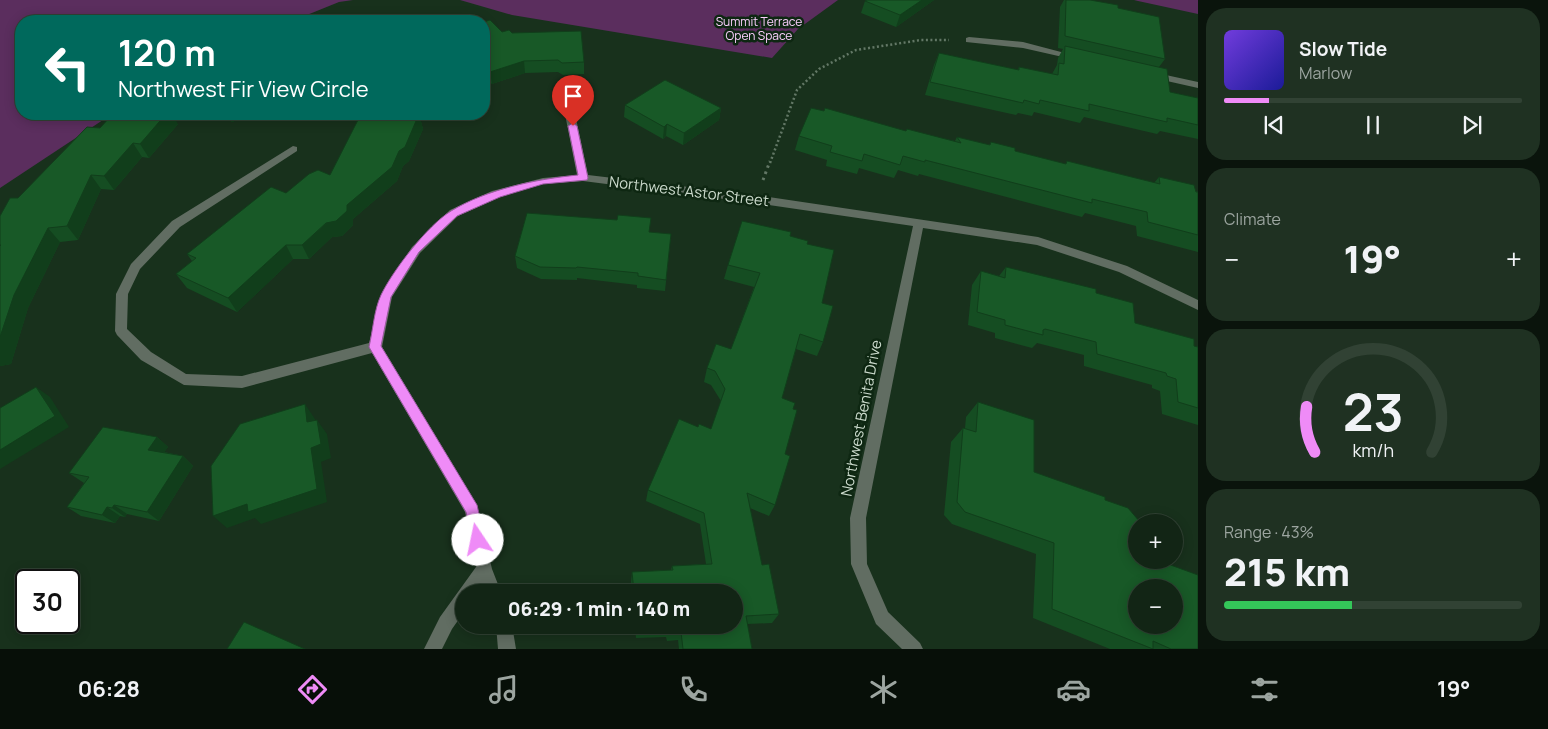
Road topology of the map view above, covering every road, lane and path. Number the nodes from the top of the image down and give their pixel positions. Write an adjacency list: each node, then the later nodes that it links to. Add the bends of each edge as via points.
1 (969, 40): 2 (street, via 1023,45); 8 (path, via 921,40 856,50 819,69 797,90)
2 (1081, 58)
3 (1140, 72): 4 (street)
4 (1198, 85)
5 (569, 109): 7 (street)
6 (293, 149): 11 (street, via 176,224 135,267 122,294 121,331 146,356 184,379 242,382)
7 (583, 178): 8 (street, Northwest Astor Street); 11 (street, Northwest Astor Street, via 543,181 496,194 454,214 416,250 386,296)
8 (756, 199): 9 (street, Northwest Astor Street)
9 (920, 224): 10 (street, Northwest Astor Street, via 1038,242 1123,269); 19 (street, Northwest Benita Drive, via 858,518 860,564 882,618)
10 (1198, 305)
11 (375, 347): 12 (street, via 472,510)
12 (484, 569): 13 (street); 14 (street)
13 (474, 584)
14 (491, 584)
15 (455, 610): 17 (street)
16 (505, 634): 18 (street)
17 (433, 649)
18 (507, 649)
19 (914, 649)

